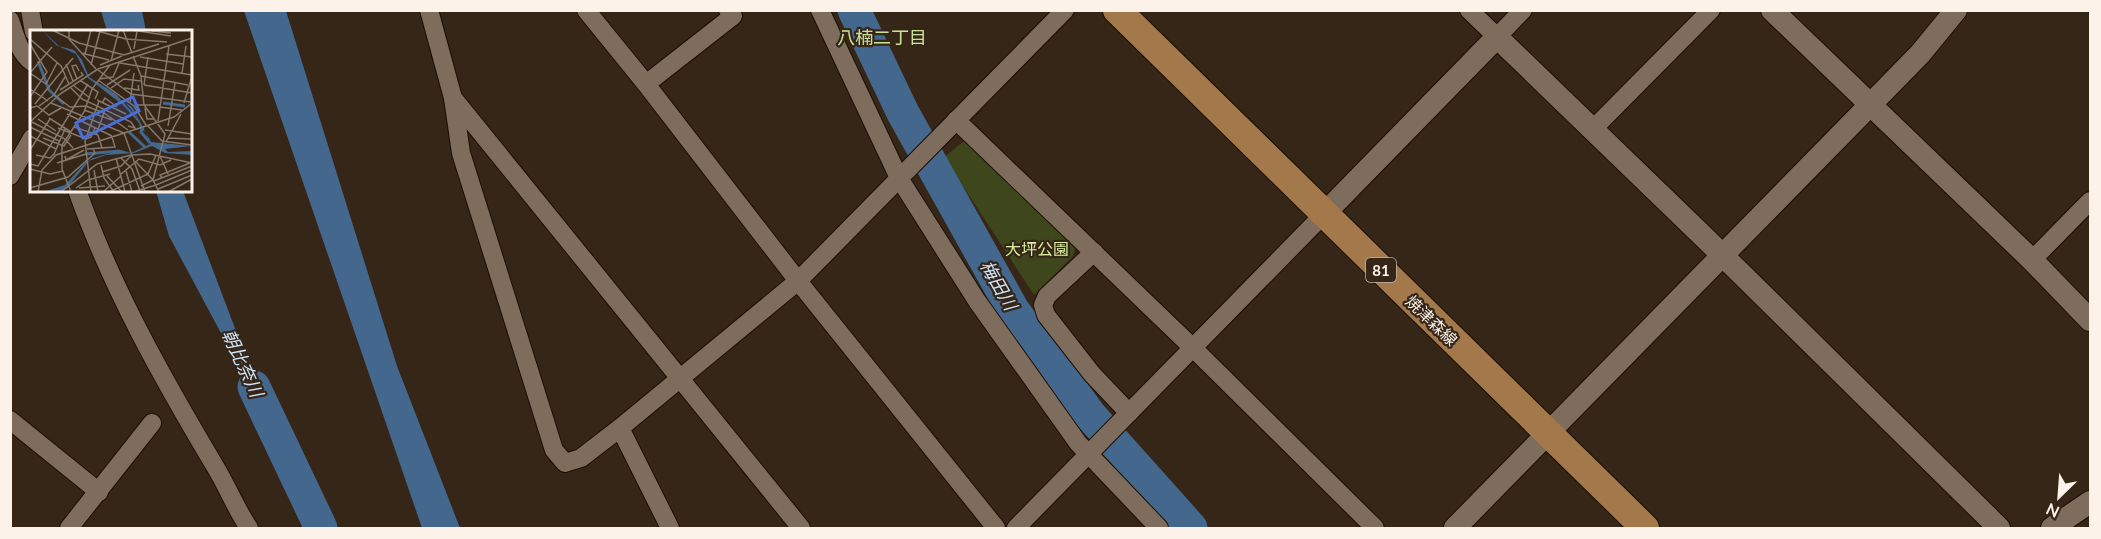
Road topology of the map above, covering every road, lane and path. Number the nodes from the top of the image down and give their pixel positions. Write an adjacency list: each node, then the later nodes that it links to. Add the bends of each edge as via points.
1 (30, 10): 14 (street)
2 (429, 10): 18 (street)
3 (586, 10): 17 (street)
4 (820, 10): 23 (street)
5 (1065, 10): 20 (street)
6 (1117, 10): 27 (main road, 焼津森線 / 81)
7 (1469, 10): 15 (street)
8 (1523, 10): 15 (street)
9 (1711, 10): 21 (street)
10 (1772, 10): 19 (street)
11 (1956, 10): 19 (street)
12 (734, 12): 17 (street)
13 (10, 20): 16 (street, via 22,52)
14 (34, 30)
15 (1497, 37): 21 (street); 27 (street)
16 (30, 60)
17 (646, 84): 31 (street)
18 (453, 98): 34 (street); 38 (street, via 461,153 554,450 565,463 580,458)
19 (1870, 105): 29 (street); 30 (street)
20 (952, 124): 23 (street); 28 (street)
21 (1593, 129): 29 (street)
22 (30, 141): 24 (street)
23 (904, 174): 31 (street); 40 (street, via 977,301)
24 (10, 176)
25 (78, 192): 43 (street, via 133,321 163,380 224,481)
26 (2091, 201): 30 (street)
27 (1324, 214): 33 (street); 39 (main road, 焼津森線 / 81)
28 (1094, 252): 33 (street); 35 (street, via 1047,296 1043,305 1070,349)
29 (1723, 256): 39 (street); 53 (street)
30 (2032, 260): 32 (street)
31 (798, 281): 34 (street); 47 (street)
32 (2091, 320)
33 (1193, 348): 35 (street); 50 (street)
34 (679, 378): 38 (street); 46 (street)
35 (1126, 415): 40 (street)
36 (10, 420): 41 (street)
37 (152, 423): 41 (street)
38 (620, 428): 45 (street)
39 (1548, 434): 51 (street); 52 (main road, 焼津森線 / 81)
40 (1092, 451): 48 (street); 49 (street)
41 (99, 492): 44 (street)
42 (2091, 502): 54 (street)
43 (241, 525)
44 (69, 528)
45 (670, 528)
46 (801, 528)
47 (996, 528)
48 (1016, 528)
49 (1159, 528)
50 (1375, 528)
51 (1455, 528)
52 (1645, 528)
53 (1999, 528)
54 (2052, 528)

